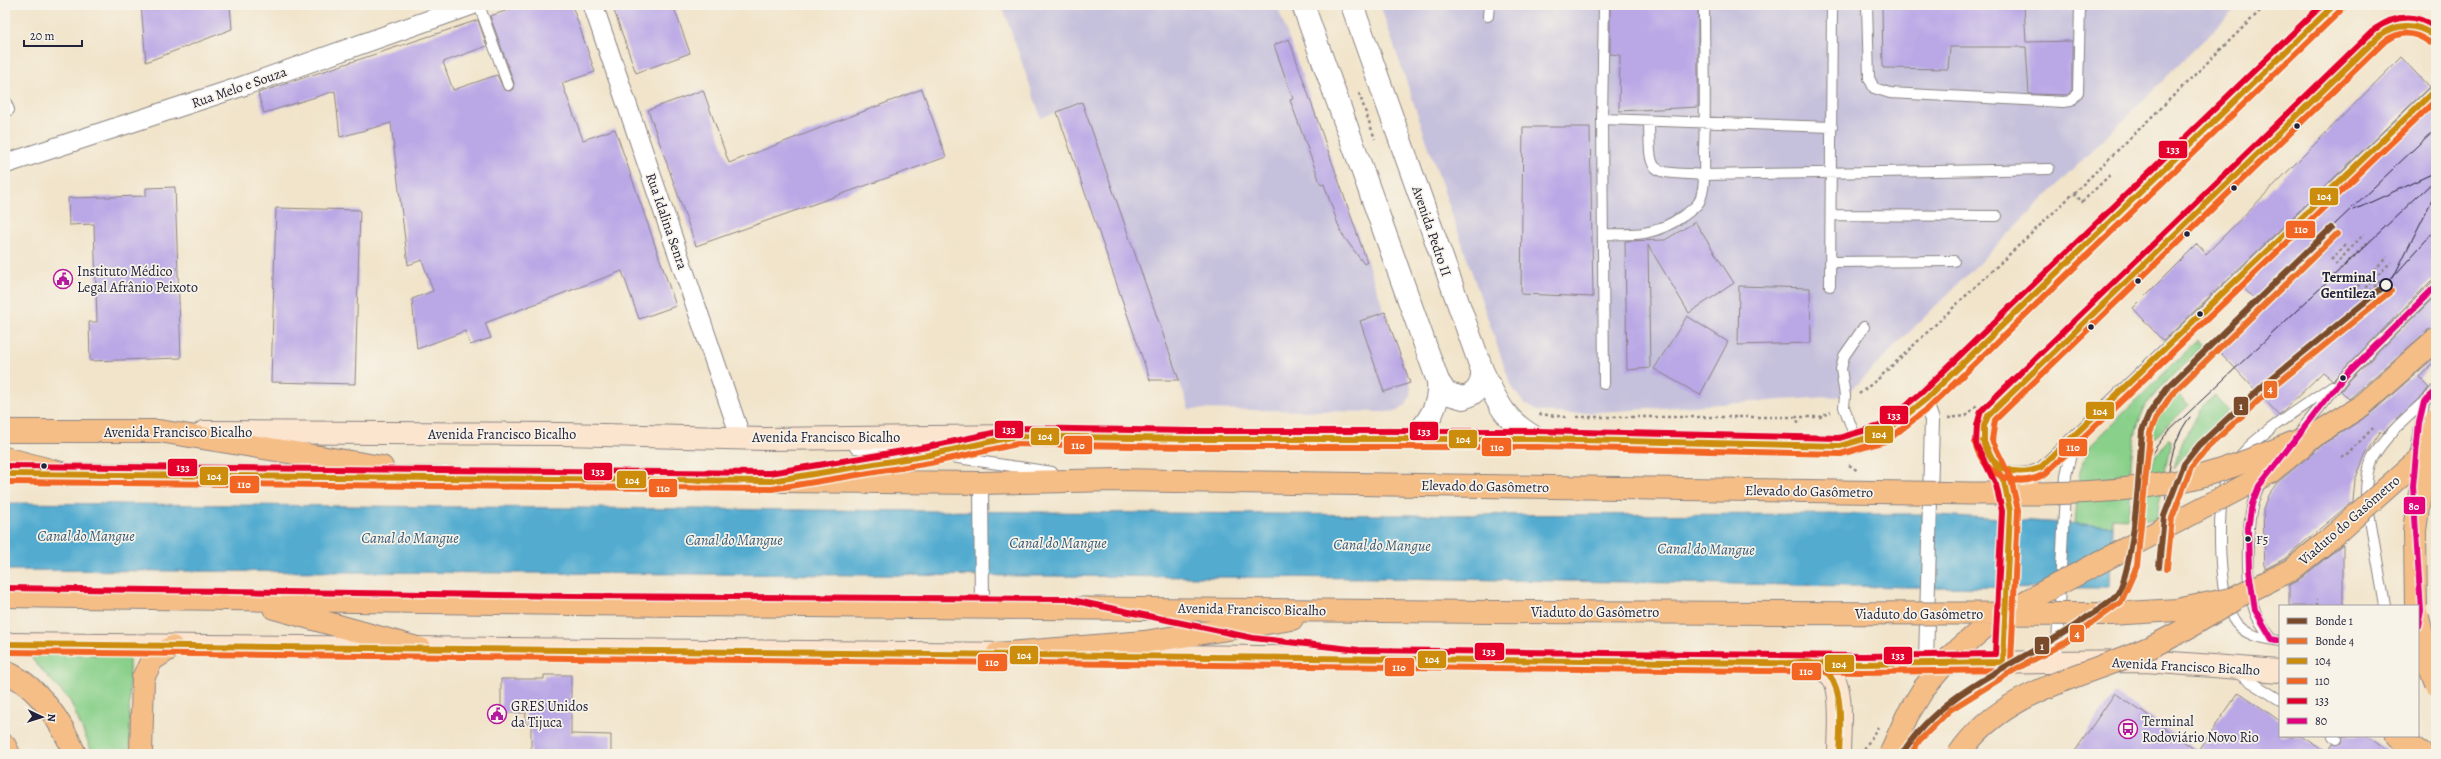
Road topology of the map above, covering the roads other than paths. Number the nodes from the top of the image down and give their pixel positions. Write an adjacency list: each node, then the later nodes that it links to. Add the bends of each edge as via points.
1 (472, 5): 23 (street, Rua Melo e Souza, via 242,86)
2 (480, 5): 15 (lane)
3 (593, 5): 48 (street, Rua Idalina Senra)
4 (1303, 5): 38 (street)
5 (1352, 5): 36 (street, Avenida Pedro II)
6 (1489, 5): 13 (lane)
7 (1604, 5): 19 (lane)
8 (1704, 5): 21 (lane)
9 (1832, 5): 22 (lane)
10 (1867, 5): 11 (lane, via 1868,78 1874,88 1890,93 2063,102 2072,101 2078,92)
11 (2080, 5)
12 (2334, 5): 41 (main road, Avenida Francisco Bicalho)
13 (1488, 16)
14 (2435, 37): 56 (lane, via 2416,26 2397,25 2388,29 2285,127 1993,409 1984,425 1982,435)
15 (508, 85)
16 (2436, 89): 43 (lane)
17 (5, 100): 18 (lane)
18 (9, 110)
19 (1602, 119): 20 (lane); 29 (lane)
20 (1649, 121): 21 (lane); 26 (lane, via 1649,154 1654,168 1661,172)
21 (1705, 123): 22 (lane); 26 (lane)
22 (1832, 126): 25 (lane)
23 (5, 164)
24 (2049, 170): 25 (lane)
25 (1831, 173): 26 (lane); 27 (lane)
26 (1704, 175): 29 (lane, via 1699,202 1673,224 1642,234)
27 (1831, 215): 28 (lane); 31 (lane)
28 (1998, 216)
29 (1603, 234): 39 (lane)
30 (1954, 261): 31 (lane)
31 (1831, 262): 32 (lane)
32 (1830, 286)
33 (2436, 286): 37 (lane)
34 (1864, 327): 52 (lane, via 1844,356 1841,369 1844,406)
35 (2436, 339): 46 (main road, Elevado do Gasômetro, bridge, via 2361,406)
36 (1482, 370): 38 (street, via 1482,382 1478,390 1463,398 1446,393); 51 (street, Avenida Pedro II, via 1505,415 1521,430)
37 (2343, 378): 73 (lane, via 2277,460 2259,486 2252,504 2248,540 2254,610); 73 (lane, via 2258,439 2239,457 2225,478 2220,508 2222,573 2227,606 2236,623 2244,631)
38 (1438, 381): 50 (street, via 1434,411)
39 (1604, 384)
40 (2436, 391): 42 (lane)
41 (1929, 410): 52 (main road, Avenida Francisco Bicalho, via 1884,433); 81 (street, via 1930,511)
42 (2430, 411): 66 (lane, via 2382,446 2372,460 2366,478 2366,496); 67 (main road, bridge, via 2415,531); 71 (lane, via 2419,423 2413,486 2421,611)
43 (2080, 430): 56 (lane, via 2040,468 2031,472 2009,472); 79 (lane, via 2068,464)
44 (5, 431): 45 (main road, Avenida Francisco Bicalho)
45 (159, 432): 48 (main road, Avenida Francisco Bicalho); 59 (main road)
46 (2318, 433): 60 (main road, Elevado do Gasômetro, bridge, via 2219,470 2182,480 2115,491 2052,494); 95 (main road, Elevado do Gasômetro, bridge, via 2269,473 2030,599 1985,627 1952,656 1924,688 1907,716)
47 (1016, 436): 49 (main road, Avenida Francisco Bicalho); 50 (main road, Avenida Francisco Bicalho); 54 (main road)
48 (741, 438): 49 (main road, Avenida Francisco Bicalho)
49 (765, 439): 54 (lane)
50 (1413, 439): 51 (main road, Avenida Francisco Bicalho)
51 (1538, 439): 52 (main road, Avenida Francisco Bicalho, via 1815,446 1840,446)
52 (1857, 442)
53 (2436, 444): 64 (main road, Viaduto do Gasômetro, bridge, via 2297,566)
54 (930, 455): 60 (lane); 61 (main road)
55 (5, 458): 58 (main road)
56 (1992, 461): 78 (lane, via 2009,496)
57 (5, 474): 58 (main road)
58 (65, 474): 59 (main road)
59 (457, 479): 61 (main road)
60 (1117, 480): 62 (main road)
61 (771, 481): 62 (main road)
62 (981, 483): 68 (street)
63 (5, 596): 65 (main road, Avenida Francisco Bicalho)
64 (2235, 598): 70 (main road, Viaduto do Gasômetro, bridge, via 2177,610 2110,614); 96 (main road, bridge, via 2195,624 2154,645 2018,700 1982,725)
65 (246, 600): 68 (main road, Avenida Francisco Bicalho); 76 (main road)
66 (2385, 605)
67 (2416, 605)
68 (982, 606): 69 (main road, Avenida Francisco Bicalho)
69 (1335, 610): 70 (main road, Avenida Francisco Bicalho); 77 (main road, via 1264,625 1144,642)
70 (1492, 612)
71 (2419, 621)
72 (2419, 621): 87 (main road, bridge)
73 (2276, 640)
74 (5, 644): 75 (main road, Avenida Francisco Bicalho)
75 (172, 648): 76 (main road, Avenida Francisco Bicalho); 93 (main road, via 152,660 145,671 142,685)
76 (421, 649): 77 (main road, Avenida Francisco Bicalho)
77 (997, 654): 80 (main road, Avenida Francisco Bicalho)
78 (2003, 662): 79 (main road, Avenida Francisco Bicalho); 81 (main road, Avenida Francisco Bicalho)
79 (2056, 662): 82 (main road, Avenida Francisco Bicalho, via 2145,661)
80 (1810, 663): 81 (main road, Avenida Francisco Bicalho); 94 (main road, via 1823,669 1835,681)
81 (1926, 663)
82 (2227, 667): 85 (main road, Avenida Francisco Bicalho); 88 (lane)
83 (2419, 670): 86 (main road)
84 (5, 672): 92 (main road, via 29,687 49,709 66,731)
85 (2279, 672)
86 (2436, 672)
87 (2436, 683)
88 (2279, 699)
89 (2398, 737): 97 (main road)
90 (5, 746): 91 (main road)
91 (9, 754)
92 (75, 754)
93 (141, 754)
94 (1839, 754)
95 (1890, 754)
96 (1959, 754)
97 (2422, 754)

